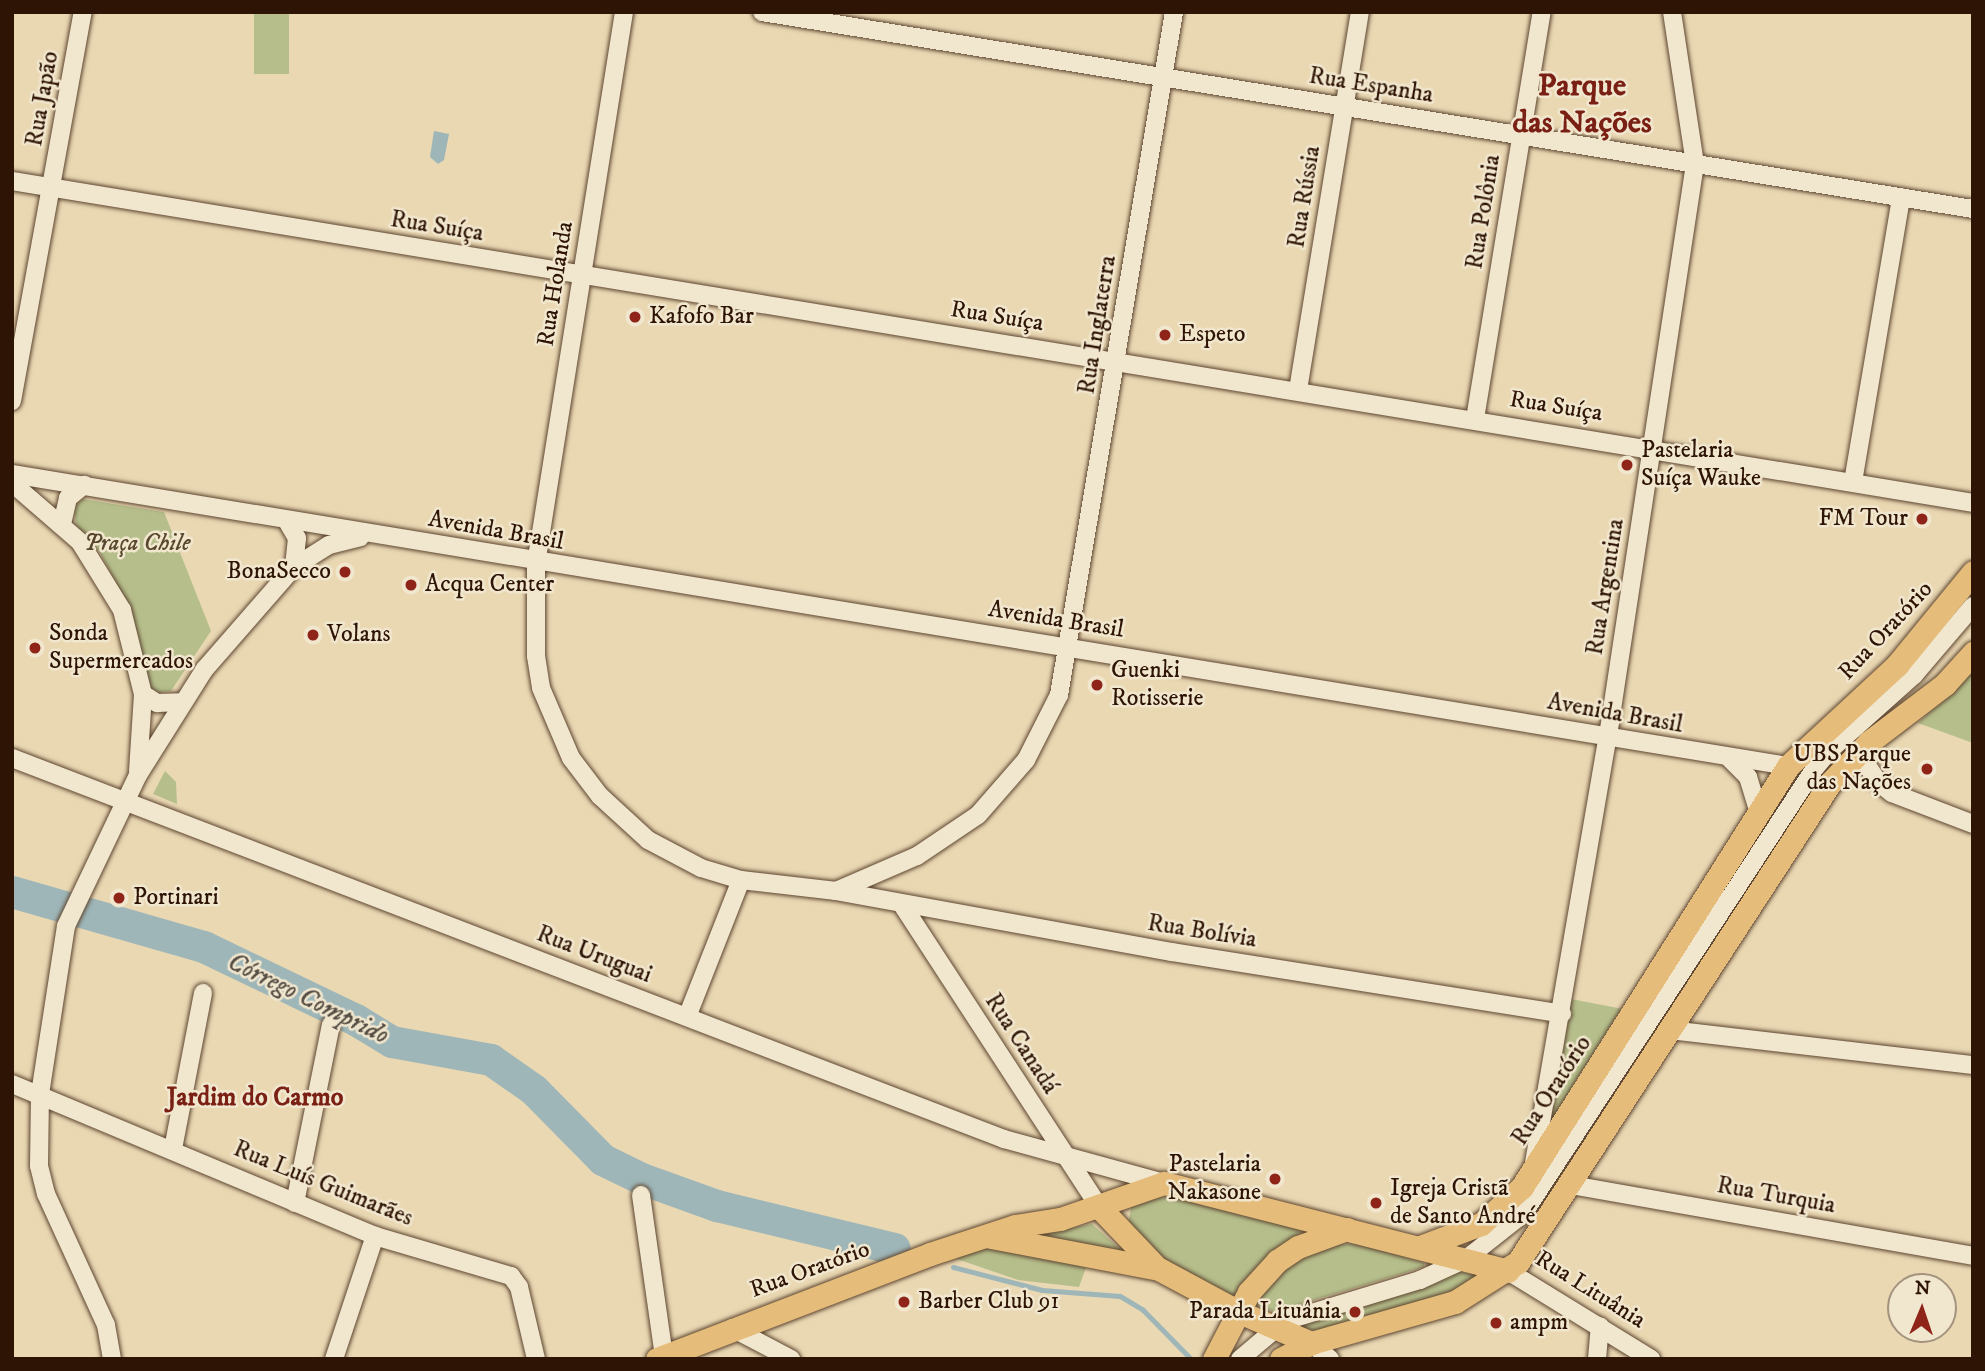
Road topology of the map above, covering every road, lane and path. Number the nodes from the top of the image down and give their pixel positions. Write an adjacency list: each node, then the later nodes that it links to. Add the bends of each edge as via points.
1 (83, 12): 13 (street, Rua Japão)
2 (624, 12): 16 (street, Rua Holanda)
3 (762, 12): 8 (street, Rua Espanha)
4 (1174, 12): 8 (street, Rua Inglaterra)
5 (1360, 12): 9 (street, Rua Rússia)
6 (1542, 12): 10 (street, Rua Polônia)
7 (1672, 12): 11 (street, Rua Argentina)
8 (1164, 76): 9 (street, Rua Espanha); 17 (street, Rua Inglaterra)
9 (1344, 107): 10 (street, Rua Espanha); 18 (street, Rua Rússia)
10 (1521, 135): 11 (street, Rua Espanha); 20 (street, Rua Polônia)
11 (1695, 164): 14 (street, Rua Espanha); 21 (street, Rua Argentina)
12 (12, 181): 13 (street, Rua Suíça)
13 (53, 187): 16 (street, Rua Suíça); 19 (street, Rua Japão)
14 (1901, 197): 15 (street, Rua Espanha); 23 (street)
15 (1973, 209)
16 (582, 276): 17 (street, Rua Suíça); 30 (street, Rua Holanda)
17 (1117, 361): 18 (street, Rua Suíça); 34 (street, Rua Inglaterra)
18 (1298, 390): 20 (street, Rua Suíça)
19 (12, 401)
20 (1475, 419): 21 (street, Rua Suíça)
21 (1653, 447): 23 (street, Rua Suíça); 38 (street, Rua Argentina)
22 (12, 474): 25 (street)
23 (1853, 482): 26 (street, Rua Suíça)
24 (12, 483): 28 (street)
25 (84, 485): 27 (street); 28 (street, via 68,498)
26 (1973, 503)
27 (287, 521): 29 (street); 31 (street, via 297,538)
28 (62, 524): 36 (street, via 113,590 131,637)
29 (374, 535): 30 (street, Avenida Brasil); 31 (street, via 330,545)
30 (536, 564): 34 (street, Avenida Brasil); 47 (street, Rua Holanda, via 536,656 541,688 570,758 600,796 648,840 701,868)
31 (294, 566): 37 (street, via 243,621)
32 (1973, 572): 42 (main road, Rua Oratório, via 1897,665)
33 (1973, 606): 73 (street, via 1914,676 1852,728 1815,768 1539,1193 1505,1231)
34 (1070, 646): 38 (street, Avenida Brasil); 48 (street, Rua Inglaterra, via 1045,730 1004,790 946,839)
35 (1968, 664): 39 (main road)
36 (143, 694): 37 (street, via 157,703); 43 (street)
37 (182, 702): 43 (street)
38 (1608, 737): 41 (street, Avenida Brasil); 51 (street, Rua Argentina)
39 (1858, 752): 46 (street, via 1879,783 1892,793); 54 (main road, via 1823,794)
40 (12, 758): 44 (street, Rua Uruguai)
41 (1729, 758): 42 (street, Avenida Brasil); 45 (street, via 1748,777)
42 (1788, 766): 45 (main road, Rua Oratório)
43 (138, 775): 44 (street)
44 (125, 801): 52 (street, Rua Uruguai); 57 (street, via 66,926)
45 (1759, 814): 60 (main road, Rua Oratório)
46 (1973, 824)
47 (741, 880): 48 (street, Rua Bolívia); 52 (street)
48 (836, 891): 49 (street, Rua Bolívia)
49 (903, 906): 51 (street, Rua Bolívia); 59 (street, Rua Canadá)
50 (203, 993): 58 (street)
51 (1562, 1014): 60 (street, Rua Argentina)
52 (687, 1017): 59 (street, Rua Uruguai, via 1004,1139)
53 (331, 1025): 65 (street)
54 (1670, 1030): 55 (street); 62 (main road)
55 (1973, 1065)
56 (12, 1084): 57 (street, Rua Luís Guimarães)
57 (40, 1094): 58 (street, Rua Luís Guimarães); 82 (street, via 37,1151 42,1182 106,1325)
58 (173, 1149): 65 (street, Rua Luís Guimarães)
59 (1062, 1153): 61 (street, Rua Uruguai); 66 (street, Rua Canadá)
60 (1534, 1167): 71 (main road, Rua Oratório, via 1495,1214)
61 (1164, 1183): 64 (main road, Rua Oratório); 67 (main road)
62 (1571, 1185): 72 (street, Rua Turquia); 75 (main road, via 1528,1252)
63 (641, 1195): 81 (street)
64 (1125, 1196): 66 (main road, Rua Oratório); 70 (main road)
65 (295, 1203): 68 (street, Rua Luís Guimarães)
66 (1100, 1207): 69 (main road, Rua Oratório); 70 (main road)
67 (1347, 1229): 71 (main road); 76 (main road, via 1287,1253 1265,1273)
68 (375, 1236): 83 (street); 84 (street, Rua Luís Guimarães, via 515,1279)
69 (985, 1236): 74 (main road); 78 (main road, Rua Oratório)
70 (1123, 1236): 74 (main road)
71 (1420, 1247): 73 (main road, Rua Lituânia)
72 (1973, 1256)
73 (1466, 1259): 75 (main road, Rua Lituânia); 79 (street, via 1420,1280 1313,1310)
74 (1159, 1269): 76 (main road)
75 (1508, 1271): 77 (street, Rua Lituânia); 80 (main road, via 1455,1302)
76 (1237, 1311): 79 (main road); 86 (main road)
77 (1600, 1326): 90 (street); 91 (street, Rua Lituânia)
78 (732, 1328): 81 (main road, Rua Oratório); 85 (street)
79 (1274, 1328): 80 (main road); 87 (street)
80 (1311, 1343): 88 (main road); 89 (street)
81 (671, 1355)
82 (112, 1359)
83 (334, 1359)
84 (536, 1359)
85 (791, 1359)
86 (1214, 1359)
87 (1240, 1359)
88 (1281, 1359)
89 (1330, 1359)
90 (1597, 1359)
91 (1651, 1359)

